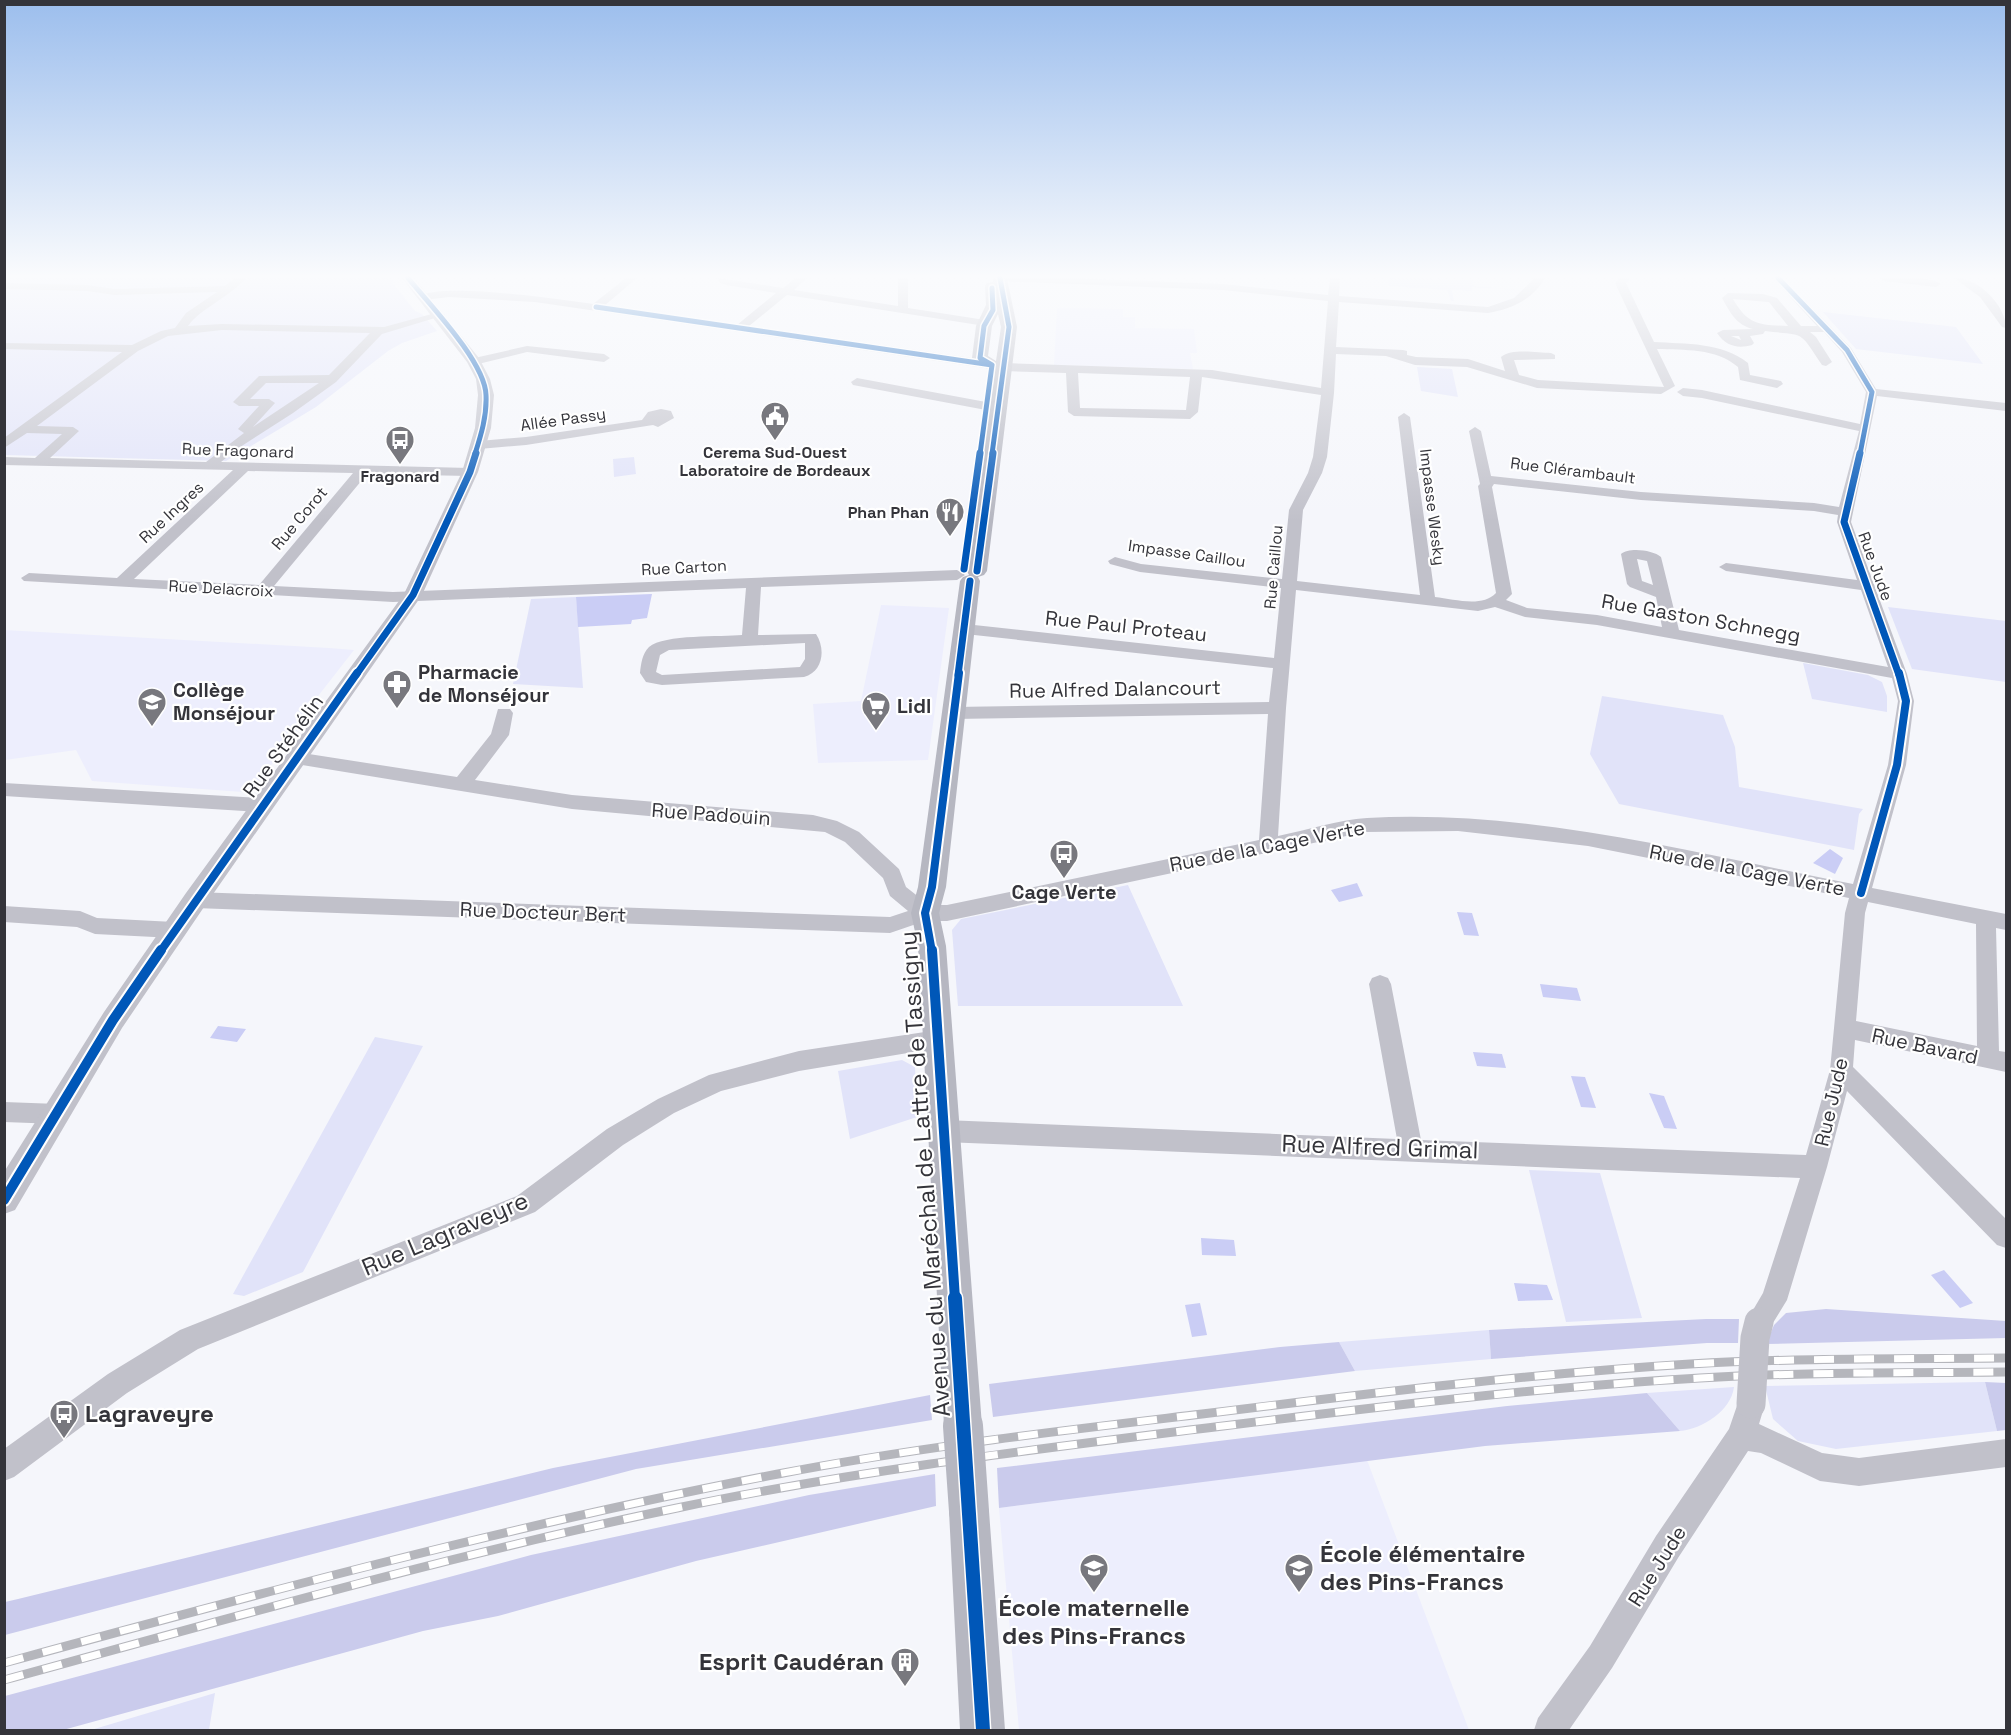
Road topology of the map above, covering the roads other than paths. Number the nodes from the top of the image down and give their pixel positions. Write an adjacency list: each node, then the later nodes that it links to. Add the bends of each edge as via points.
1 (120, 359): 32 (street)
2 (351, 359): 21 (street)
3 (482, 359): 14 (street)
4 (950, 359): 16 (street)
5 (982, 359): 16 (main road)
6 (1000, 359): 16 (main road, Avenue du Maréchal de Lattre de Tassigny)
7 (1329, 359): 26 (street, Rue Caillou)
8 (1408, 359): 19 (street, via 1468,363)
9 (1508, 359): 19 (street)
10 (1655, 359): 24 (street)
11 (1734, 359): 23 (street, via 1744,366 1744,376)
12 (1825, 359): 15 (street)
13 (1852, 359): 25 (street)
14 (474, 361): 36 (street, Rue Stéhélin, via 486,395)
15 (1827, 362)
16 (998, 366): 17 (street); 28 (main road, Avenue du Maréchal de Lattre de Tassigny); 48 (main road, Avenue du Maréchal de Lattre de Tassigny)
17 (1072, 370): 18 (street); 18 (street, via 1074,412 1186,416 1192,412)
18 (1196, 373): 26 (street)
19 (1513, 376): 24 (street, via 1537,384)
20 (294, 378): 21 (street); 27 (street); 27 (street, via 263,379 239,402)
21 (332, 379): 37 (street)
22 (857, 382): 28 (street)
23 (1777, 384)
24 (1665, 388): 33 (street, via 1674,396 1683,392 1702,394)
25 (1872, 392): 29 (street); 33 (street, Rue Jude)
26 (1328, 393): 52 (street, Rue Caillou, via 1320,457 1296,510)
27 (269, 403): 37 (street)
28 (986, 406): 48 (main road, Avenue du Maréchal de Lattre de Tassigny)
29 (2007, 407)
30 (1404, 417): 57 (street, Impasse Wesky)
31 (651, 422): 36 (street, Allée Passy)
32 (24, 429): 35 (street); 39 (street, via 72,431)
33 (1866, 429): 45 (street, Rue Jude)
34 (1475, 431): 44 (street)
35 (4, 444)
36 (479, 445): 43 (street, Rue Stéhélin)
37 (232, 446): 40 (street)
38 (4, 460): 39 (street, Rue Fragonard)
39 (38, 462): 40 (street, Rue Fragonard)
40 (209, 466): 41 (street, Rue Fragonard)
41 (244, 467): 42 (street, Rue Fragonard); 50 (street, Rue Ingres)
42 (363, 470): 43 (street, Rue Fragonard); 54 (street, Rue Corot)
43 (471, 472): 56 (street, Rue Stéhélin)
44 (1486, 483): 45 (street, Rue Clérambault, via 1500,479); 58 (street, Rue Clérambault, via 1504,594)
45 (1845, 512): 53 (street, Rue Jude, via 1848,533)
46 (1114, 561): 52 (street, Impasse Caillou, via 1140,568)
47 (1726, 567): 53 (street)
48 (967, 574): 51 (street, Rue Carton); 59 (main road, Avenue du Maréchal de Lattre de Tassigny)
49 (29, 578): 50 (street, Rue Delacroix)
50 (122, 582): 54 (street, Rue Delacroix)
51 (754, 582): 56 (street, Rue Carton); 61 (street)
52 (1290, 585): 57 (street); 62 (street, Rue Caillou)
53 (1867, 586): 63 (street, Rue Jude)
54 (263, 590): 56 (street, Rue Delacroix)
55 (1662, 594): 60 (street)
56 (413, 596): 67 (street, Rue Stéhélin)
57 (1428, 601): 58 (street, via 1478,606)
58 (1496, 602): 60 (street, Rue Gaston Schnegg, via 1525,612)
59 (965, 629): 62 (street, Rue Paul Proteau); 66 (main road, Avenue du Maréchal de Lattre de Tassigny)
60 (1672, 634): 63 (street, Rue Gaston Schnegg)
61 (750, 640): 61 (street, via 810,638 813,663 804,672 662,680 648,673 657,648)
62 (1282, 664): 64 (street, Rue Caillou)
63 (1899, 674): 72 (street, Rue Jude, via 1906,701 1897,765)
64 (1278, 708): 66 (street, Rue Alfred Dalancourt); 71 (street, Rue Caillou)
65 (504, 713): 68 (street, via 500,735)
66 (954, 713): 75 (main road, Avenue du Maréchal de Lattre de Tassigny, via 932,887)
67 (296, 758): 68 (street, Rue Padouin); 70 (street, Rue Stéhélin)
68 (461, 785): 75 (street, Rue Padouin, via 572,802 830,826 852,837 892,874 897,891)
69 (4, 789): 70 (street)
70 (262, 806): 73 (street, Rue Stéhélin)
71 (1268, 845): 72 (street, Rue de la Cage Verte, via 1365,825 1458,824 1588,839); 75 (street, Rue de la Cage Verte, via 947,913)
72 (1861, 893): 76 (street, Rue de la Cage Verte); 80 (street, Rue Jude, via 1855,913)
73 (195, 900): 77 (street, Rue Docteur Bert); 78 (street, Rue Stéhélin)
74 (4, 914): 78 (street, via 80,919 95,926)
75 (925, 914): 77 (street, Rue de la Cage Verte); 81 (main road, Avenue du Maréchal de Lattre de Tassigny, via 932,946)
76 (1996, 920): 82 (street)
77 (890, 925)
78 (174, 930): 85 (street, Rue Stéhélin, via 98,1044)
79 (1380, 984): 87 (street)
80 (1844, 1028): 82 (street, Rue Bavard); 83 (street, Rue Jude)
81 (938, 1039): 86 (main road, Avenue du Maréchal de Lattre de Tassigny); 93 (street, Rue Lagraveyre, via 799,1061 717,1082 666,1106 615,1137 526,1204 189,1339 118,1380)
82 (1997, 1061)
83 (1841, 1070): 88 (street, Rue Jude); 90 (street)
84 (4, 1112): 85 (street)
85 (58, 1114): 89 (street, Rue Stéhélin)
86 (944, 1131): 87 (street, Rue Alfred Grimal); 94 (main road, Avenue du Maréchal de Lattre de Tassigny, bridge)
87 (1411, 1148): 88 (street, Rue Alfred Grimal)
88 (1815, 1167): 91 (street, Rue Jude, bridge, via 1774,1300 1759,1322 1751,1404)
89 (4, 1200)
90 (2007, 1236)
91 (1741, 1436): 92 (street, via 1763,1439 1820,1467 1859,1472); 95 (street, Rue Jude)
92 (2007, 1452)
93 (4, 1467)
94 (983, 1731)
95 (1550, 1731)

